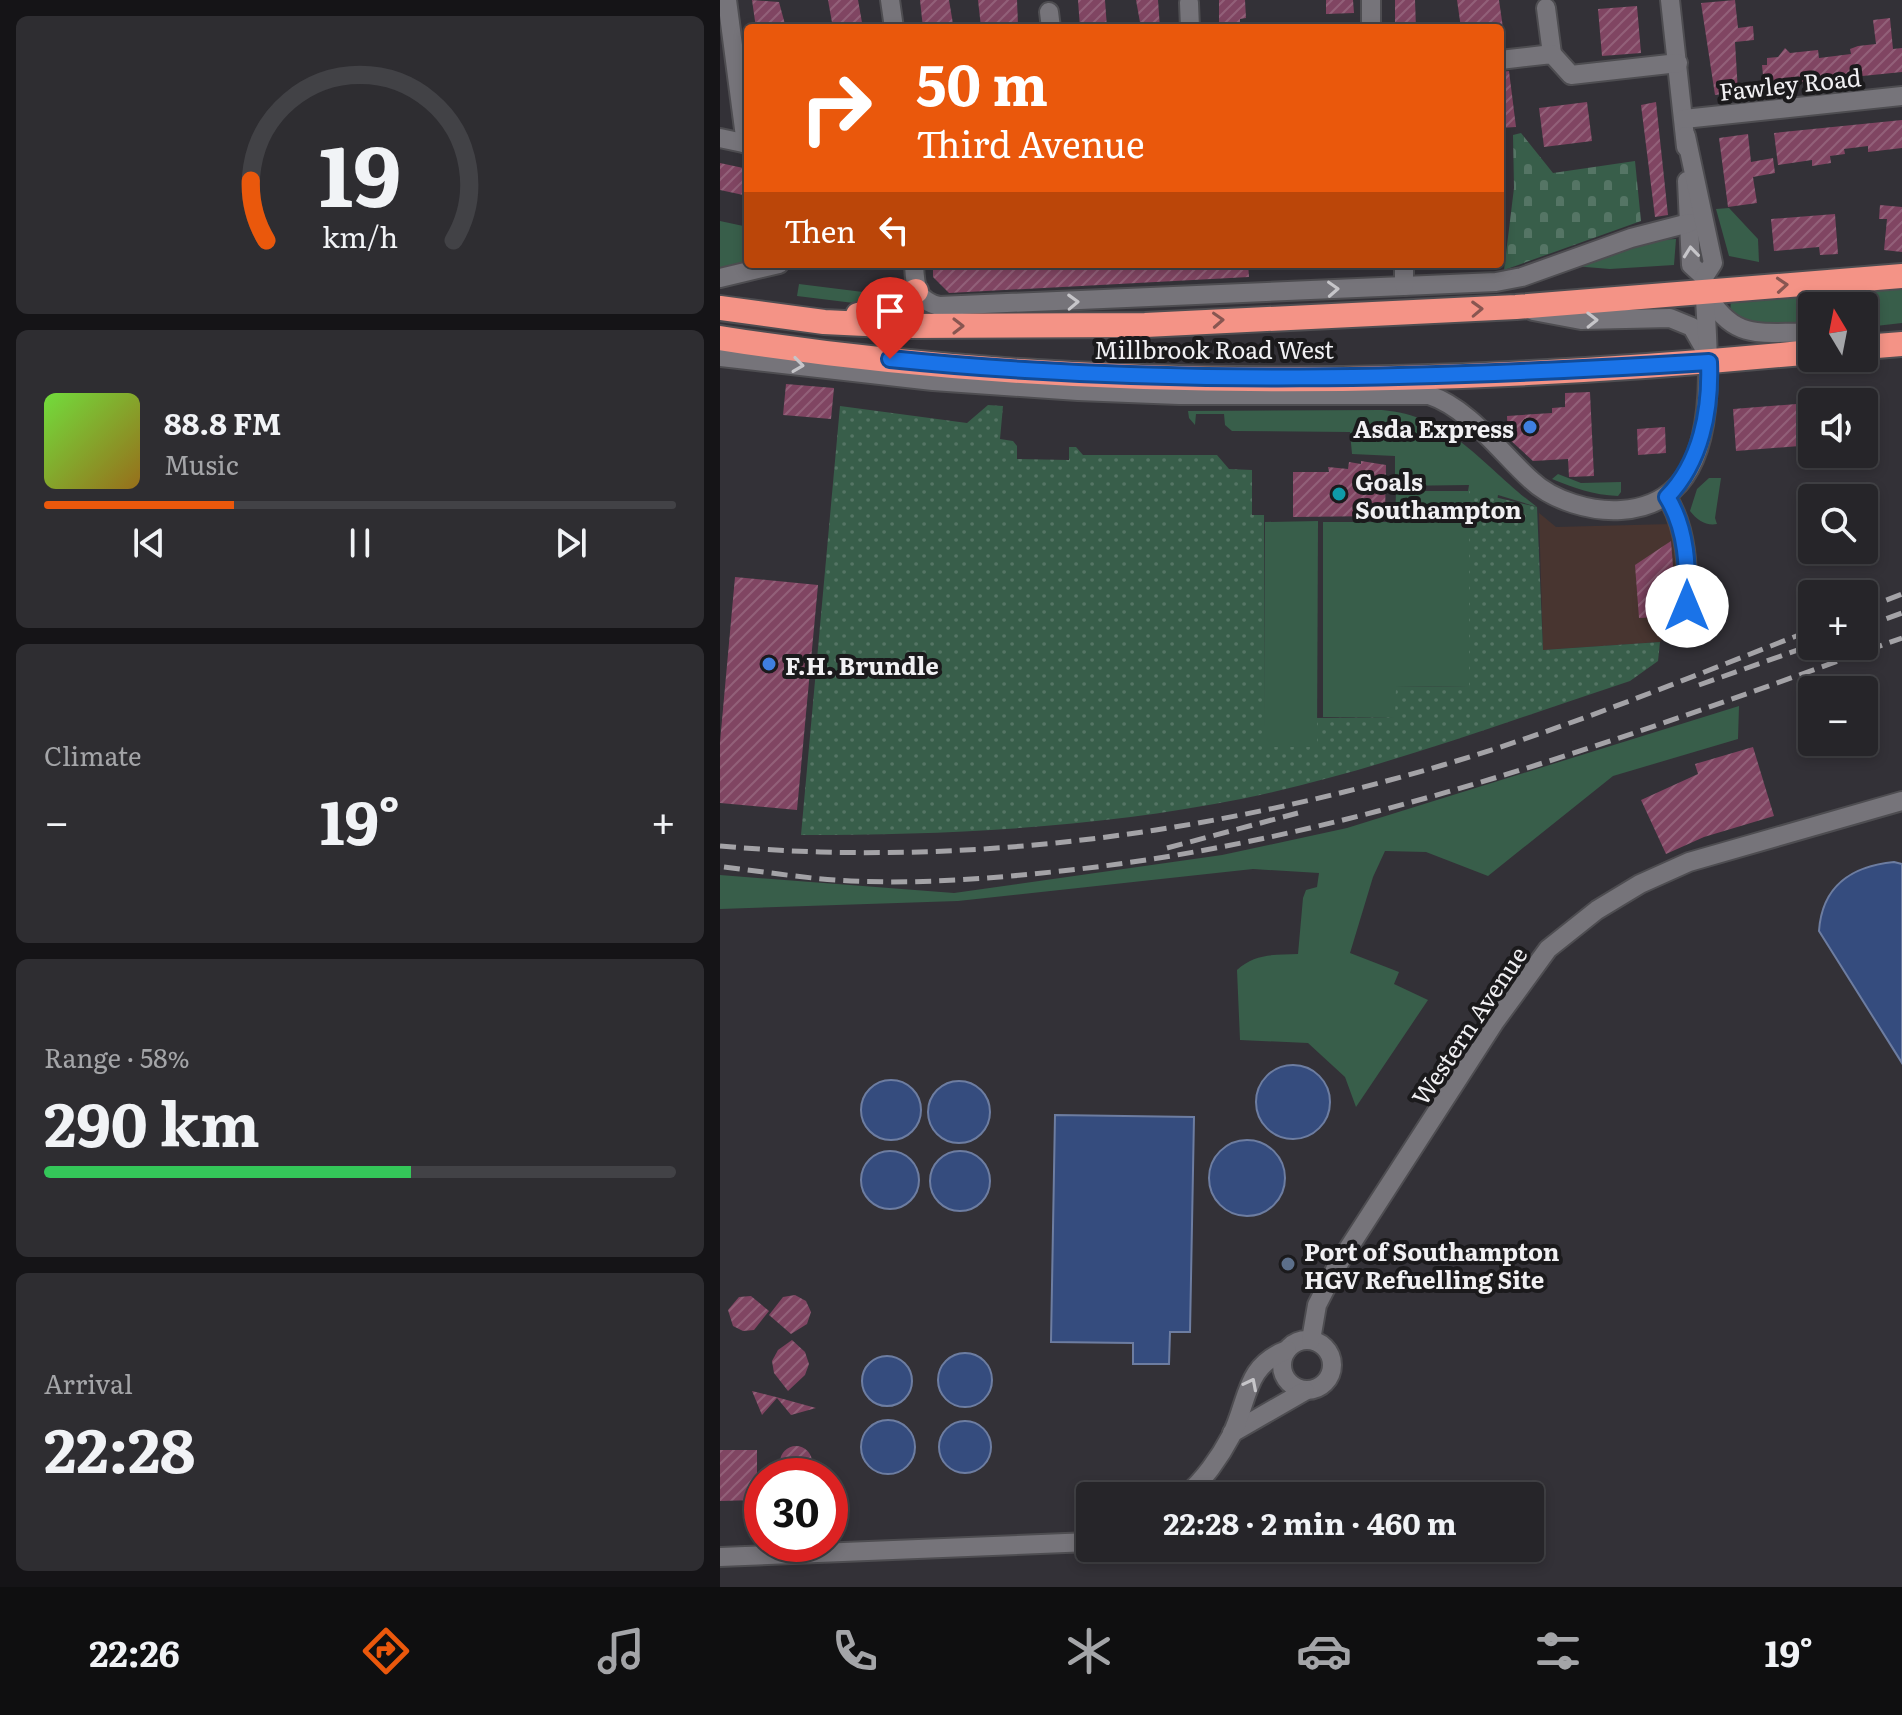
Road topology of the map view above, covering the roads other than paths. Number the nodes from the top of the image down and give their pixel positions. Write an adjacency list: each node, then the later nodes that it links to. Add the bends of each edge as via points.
1 (727, 0): 14 (street)
2 (890, 0): 7 (street)
3 (1371, 0): 9 (street)
4 (1670, 0): 12 (street)
5 (1189, 3): 8 (street)
6 (1546, 8): 10 (street)
7 (893, 24)
8 (1190, 24)
9 (1371, 24)
10 (1552, 54): 11 (street); 12 (street, via 1571,75)
11 (1504, 60)
12 (1678, 63): 15 (street)
13 (1902, 96): 15 (street, Fawley Road)
14 (744, 122)
15 (1685, 128): 18 (street); 24 (street, via 1713,260)
16 (720, 138): 17 (street)
17 (744, 143)
18 (1689, 223): 24 (street, one-way to 18, via 1691,265); 25 (street, Millbrook Road West, via 1508,281)
19 (762, 268): 23 (street)
20 (914, 268): 26 (street)
21 (1404, 268): 25 (street)
22 (1902, 276): 24 (highway, Millbrook Road West, one-way to 22)
23 (720, 278)
24 (1704, 284): 27 (highway, Millbrook Road West); 30 (street, via 1724,319 1740,330); 37 (street)
25 (1404, 286): 26 (street, Millbrook Road West, one-way to 25, via 939,306)
26 (916, 291): 29 (highway, via 885,309)
27 (1516, 307): 29 (highway, Millbrook Road West, one-way to 27, via 1145,325); 37 (street, Millbrook Road West, one-way to 37, via 1581,320 1656,318 1687,323)
28 (720, 308): 29 (highway, Millbrook Road West)
29 (824, 322)
30 (1798, 332)
31 (720, 338): 37 (highway, Millbrook Road West, via 985,369 1125,377 1525,373)
32 (1878, 338): 33 (street)
33 (1902, 341): 34 (highway)
34 (1878, 345)
35 (1798, 353): 37 (highway, Millbrook Road West)
36 (720, 357): 38 (street, one-way to 38, via 1091,392 1429,395 1460,414 1532,481 1566,500 1611,511 1654,506)
37 (1709, 362): 38 (street, via 1697,451 1689,471)
38 (1667, 497): 39 (street, via 1681,525)
39 (1687, 606)
40 (1902, 801): 41 (street, Western Avenue, via 1689,862 1597,910 1548,949 1337,1266 1317,1305)
41 (1311, 1340): 42 (street); 43 (street, via 1325,1347 1332,1369 1325,1384)
42 (1287, 1350): 43 (street, via 1283,1372 1291,1385); 44 (street, one-way to 42, via 1261,1364)
43 (1305, 1391): 44 (street)
44 (1232, 1433): 45 (street)
45 (1197, 1482)
46 (1076, 1543): 47 (street)
47 (720, 1557)

